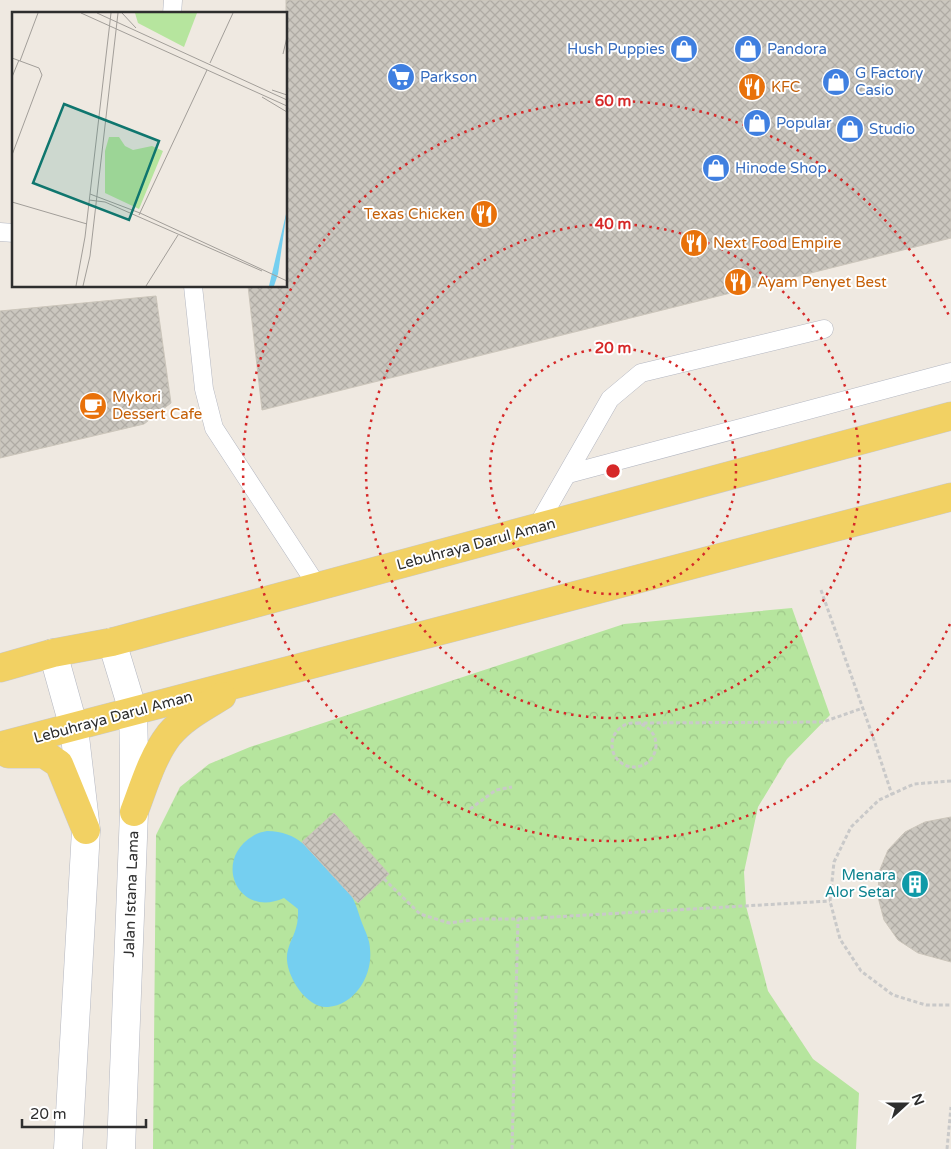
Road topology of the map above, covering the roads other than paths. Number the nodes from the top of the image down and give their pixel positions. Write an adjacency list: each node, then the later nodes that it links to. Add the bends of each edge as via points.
1 (192, 288): 8 (lane, via 204,389 214,428)
2 (824, 329): 5 (lane, via 642,373 610,399)
3 (951, 372): 5 (lane)
4 (951, 416): 7 (main road, Lebuhraya Darul Aman)
5 (568, 474): 7 (lane)
6 (951, 497): 12 (main road, Lebuhraya Darul Aman)
7 (536, 528): 8 (main road, Lebuhraya Darul Aman)
8 (318, 587): 9 (main road, Lebuhraya Darul Aman)
9 (112, 642): 10 (main road, Lebuhraya Darul Aman); 13 (street, Jalan Istana Lama)
10 (53, 653): 11 (main road, Lebuhraya Darul Aman); 14 (street)
11 (0, 668)
12 (245, 683): 13 (main road, Lebuhraya Darul Aman); 17 (main road, via 194,713 170,735 151,767)
13 (133, 711): 14 (main road, Lebuhraya Darul Aman); 17 (street, Jalan Istana Lama)
14 (74, 728): 15 (main road, Lebuhraya Darul Aman); 18 (street)
15 (0, 746)
16 (0, 755): 18 (main road, via 16,752 44,754 59,764)
17 (134, 812): 20 (street, Jalan Istana Lama)
18 (86, 830): 19 (street)
19 (68, 1149)
20 (121, 1149)

